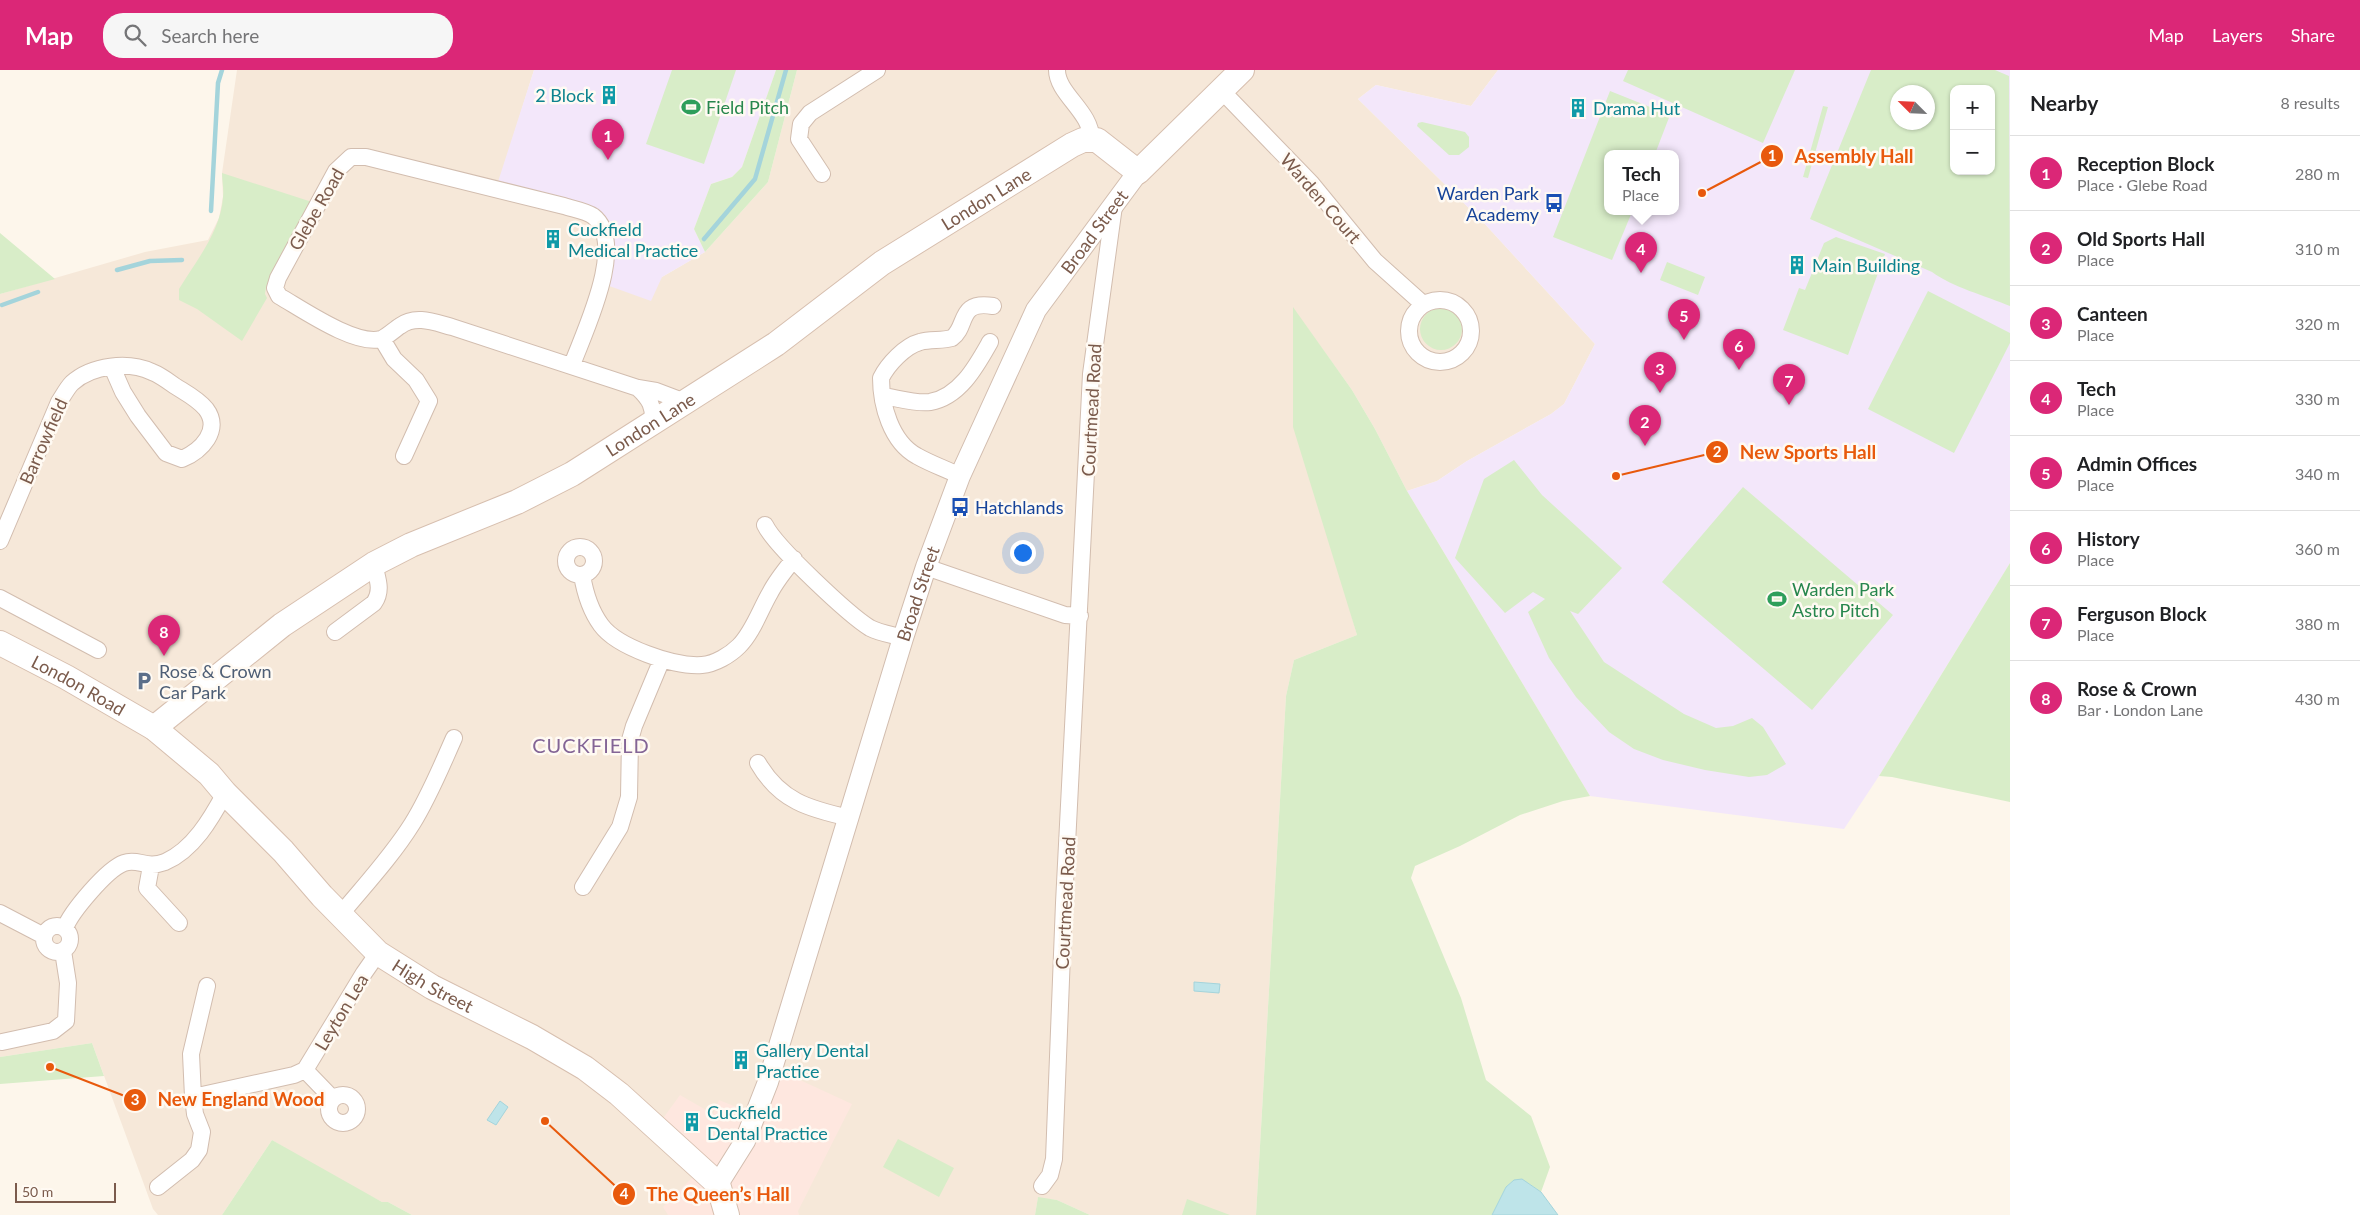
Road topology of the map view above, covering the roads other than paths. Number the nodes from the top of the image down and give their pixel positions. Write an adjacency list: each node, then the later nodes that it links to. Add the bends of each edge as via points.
1 (876, 70): 7 (street, via 810,113 801,124 799,139)
2 (1242, 70): 4 (main road, Broad Street)
3 (1053, 71): 5 (street, via 1087,121)
4 (1221, 90): 6 (main road, Broad Street); 9 (street, Warden Court, via 1311,183 1375,261)
5 (1092, 139): 6 (main road); 17 (main road, London Lane, via 1072,146 882,263 776,344)
6 (1138, 172): 8 (street, Broad Street)
7 (822, 174)
8 (1114, 206): 20 (street, Broad Street, via 1036,310); 28 (street, Courtmead Road, via 1091,374)
9 (1423, 304)
10 (993, 306): 16 (street, via 979,306 968,312 952,338 919,342 906,350 884,371)
11 (382, 339): 13 (street, via 403,323 422,319); 13 (street, Glebe Road, via 358,338 336,328 279,296 275,288 336,171 351,156 359,155 477,183 592,215 605,233 607,261); 19 (street, via 394,359 416,380 429,401)
12 (990, 342): 16 (street, via 967,379 942,397 930,402)
13 (572, 365): 15 (street)
14 (112, 367): 14 (street, Barrowfield, via 137,366 154,372 196,399 210,418 211,428 202,448 182,458 166,453 138,416); 22 (street, Barrowfield, via 81,377 71,384 59,402)
15 (638, 388): 17 (street); 18 (street, via 654,409)
16 (883, 396): 20 (street, via 890,423 905,446 917,456)
17 (684, 402): 18 (main road, London Lane)
18 (653, 424): 24 (main road, London Lane, via 572,474 517,502 411,545)
19 (404, 456)
20 (960, 476): 25 (street, Broad Street)
21 (765, 525): 23 (street)
22 (0, 541)
23 (794, 559): 30 (street, via 856,618 872,629); 33 (street, via 777,580 745,639 732,652 703,665 685,665)
24 (374, 564): 29 (street, via 379,597); 34 (main road, London Lane, via 282,625)
25 (926, 567): 28 (street, via 1065,615); 30 (street, Broad Street)
26 (582, 575): 33 (street, via 592,610 606,631 626,644)
27 (0, 598): 32 (street)
28 (1080, 616): 55 (street, Courtmead Road, via 1054,1159 1050,1175)
29 (335, 632)
30 (903, 638): 38 (street, Broad Street)
31 (0, 643): 34 (main road, London Road)
32 (98, 650)
33 (662, 659): 40 (street, via 630,740 629,797 620,827)
34 (154, 728): 37 (main road, High Street, via 209,774)
35 (454, 738): 42 (street, via 411,825)
36 (758, 762): 38 (street, via 766,777 793,801 814,811)
37 (225, 793): 39 (street, via 211,818 184,849); 42 (main road, High Street)
38 (850, 818): 53 (street, Broad Street, via 760,1107 736,1158)
39 (151, 866): 43 (street, via 147,888); 44 (street, via 124,863 115,868 82,901)
40 (583, 887)
41 (0, 913): 45 (street)
42 (341, 914): 47 (main road, High Street)
43 (180, 923)
44 (65, 928): 45 (street, via 52,926); 46 (street, via 70,940)
45 (44, 936): 46 (street, via 44,945 50,951)
46 (63, 951): 49 (street, via 68,983 66,1021 53,1031)
47 (378, 953): 50 (street, Leyton Lea); 53 (main road, High Street, via 432,987 532,1037 585,1068 619,1094)
48 (207, 986): 51 (street, via 191,1054)
49 (2, 1042)
50 (305, 1070): 51 (street, Leyton Lea); 52 (street, Leyton Lea)
51 (193, 1097): 54 (street, via 202,1132 199,1150 192,1160)
52 (333, 1099)
53 (718, 1184): 56 (main road)
54 (158, 1186)
55 (1042, 1186)
56 (727, 1215)

